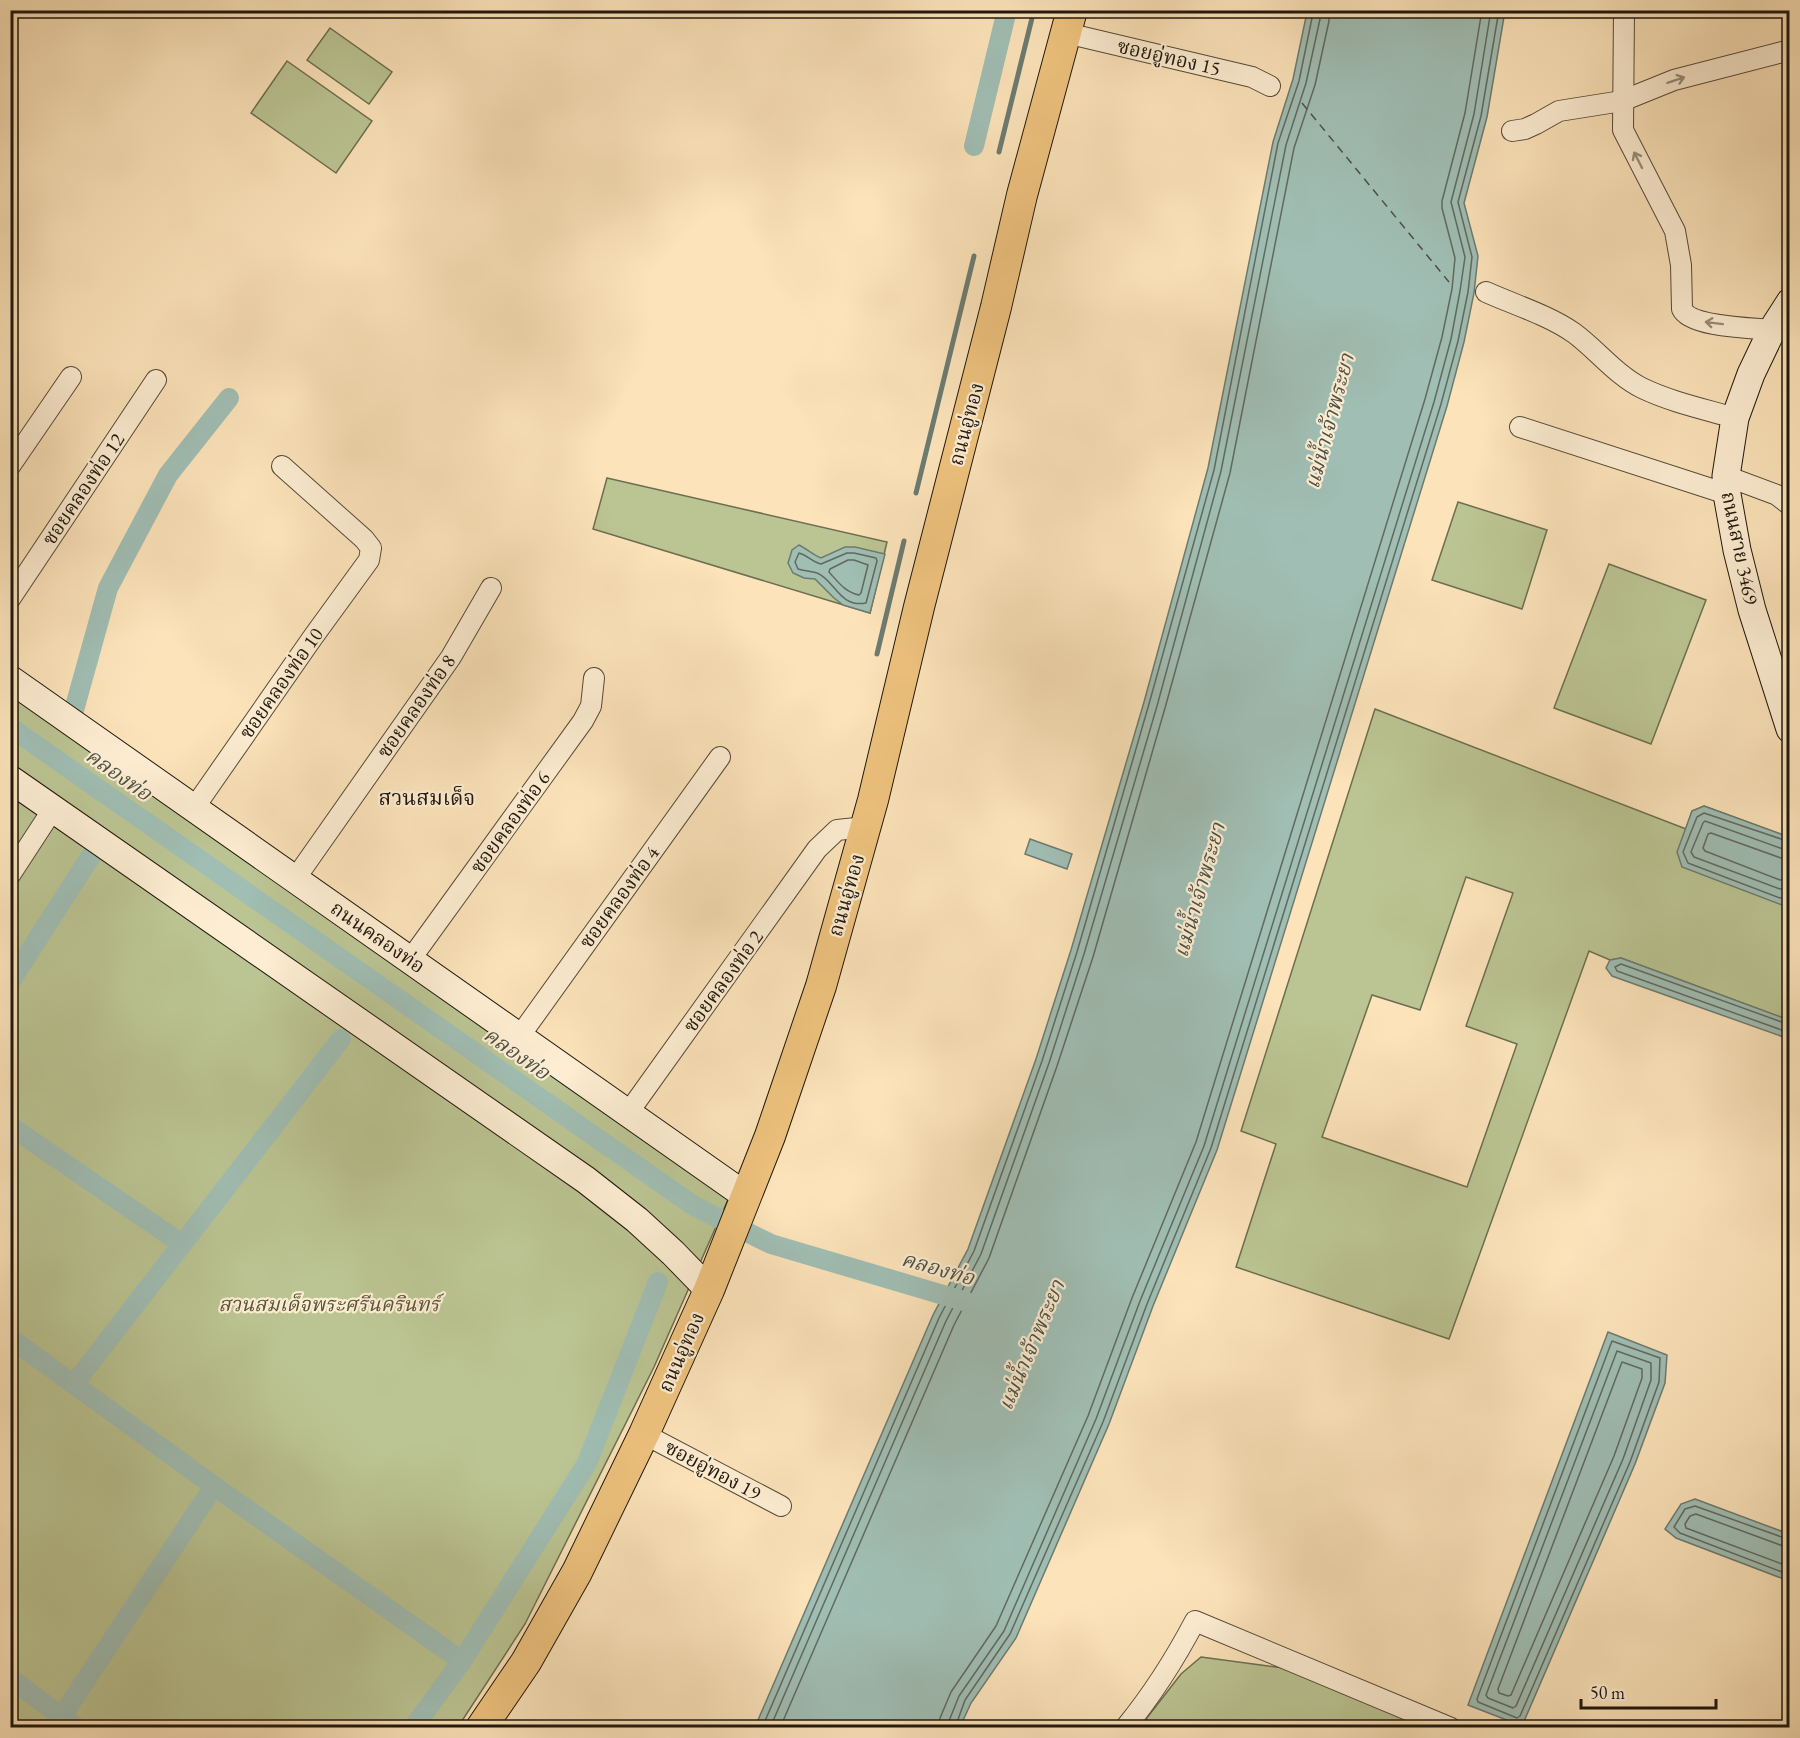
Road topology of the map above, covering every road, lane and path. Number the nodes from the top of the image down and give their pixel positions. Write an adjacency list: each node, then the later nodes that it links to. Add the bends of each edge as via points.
1 (1624, 10): 5 (street)
2 (1069, 22): 4 (street, ซอยอู่ทอง 15, via 1252,77); 27 (main road, ถนนอู่ทอง, via 1022,195)
3 (1790, 50): 5 (street, one-way to 3, via 1674,80)
4 (1270, 86)
5 (1622, 101): 6 (street, via 1559,111 1525,129); 9 (street, one-way to 5, via 1705,322 1684,314 1675,231 1623,130)
6 (1512, 131)
7 (1486, 292): 12 (street, via 1560,324 1642,388)
8 (1790, 302): 9 (street, ถนนสาย 3469)
9 (1772, 330): 12 (street, ถนนสาย 3469)
10 (71, 377): 14 (street)
11 (156, 380): 19 (street, ซอยคลองท่อ 12)
12 (1735, 418): 16 (street, ถนนสาย 3469)
13 (1520, 427): 16 (street)
14 (10, 466)
15 (282, 466): 25 (street, ซอยคลองท่อ 10, via 364,539 371,548 369,560)
16 (1726, 485): 17 (street, via 1777,495); 22 (street, ถนนสาย 3469, via 1750,600)
17 (1790, 505)
18 (490, 588): 29 (street, ซอยคลองท่อ 8, via 451,657)
19 (10, 599)
20 (594, 678): 30 (street, ซอยคลองท่อ 6, via 591,706 583,721)
21 (10, 679): 25 (street, ถนนคลองท่อ)
22 (1790, 729)
23 (720, 757): 31 (street, ซอยคลองท่อ 4)
24 (10, 779): 26 (street)
25 (194, 808): 29 (street, ถนนคลองท่อ)
26 (53, 809): 28 (street); 34 (street, via 586,1180 638,1220)
27 (866, 827): 32 (street, ซอยคลองท่อ 2, via 837,830 817,849); 33 (main road, ถนนอู่ทอง, via 821,986)
28 (10, 875)
29 (295, 879): 30 (street, ถนนคลองท่อ)
30 (410, 960): 31 (street, ถนนคลองท่อ)
31 (519, 1037): 32 (street, ถนนคลองท่อ)
32 (628, 1113): 33 (street, ถนนคลองท่อ)
33 (744, 1202): 34 (main road, ถนนอู่ทอง)
34 (709, 1290): 35 (main road, ถนนอู่ทอง)
35 (644, 1434): 36 (street, ซอยอู่ทอง 19); 37 (main road, ถนนอู่ทอง, via 577,1572 526,1662)
36 (781, 1506)
37 (481, 1728)
38 (1125, 1728): 39 (street, via 1178,1654 1195,1621)
39 (1451, 1728)

